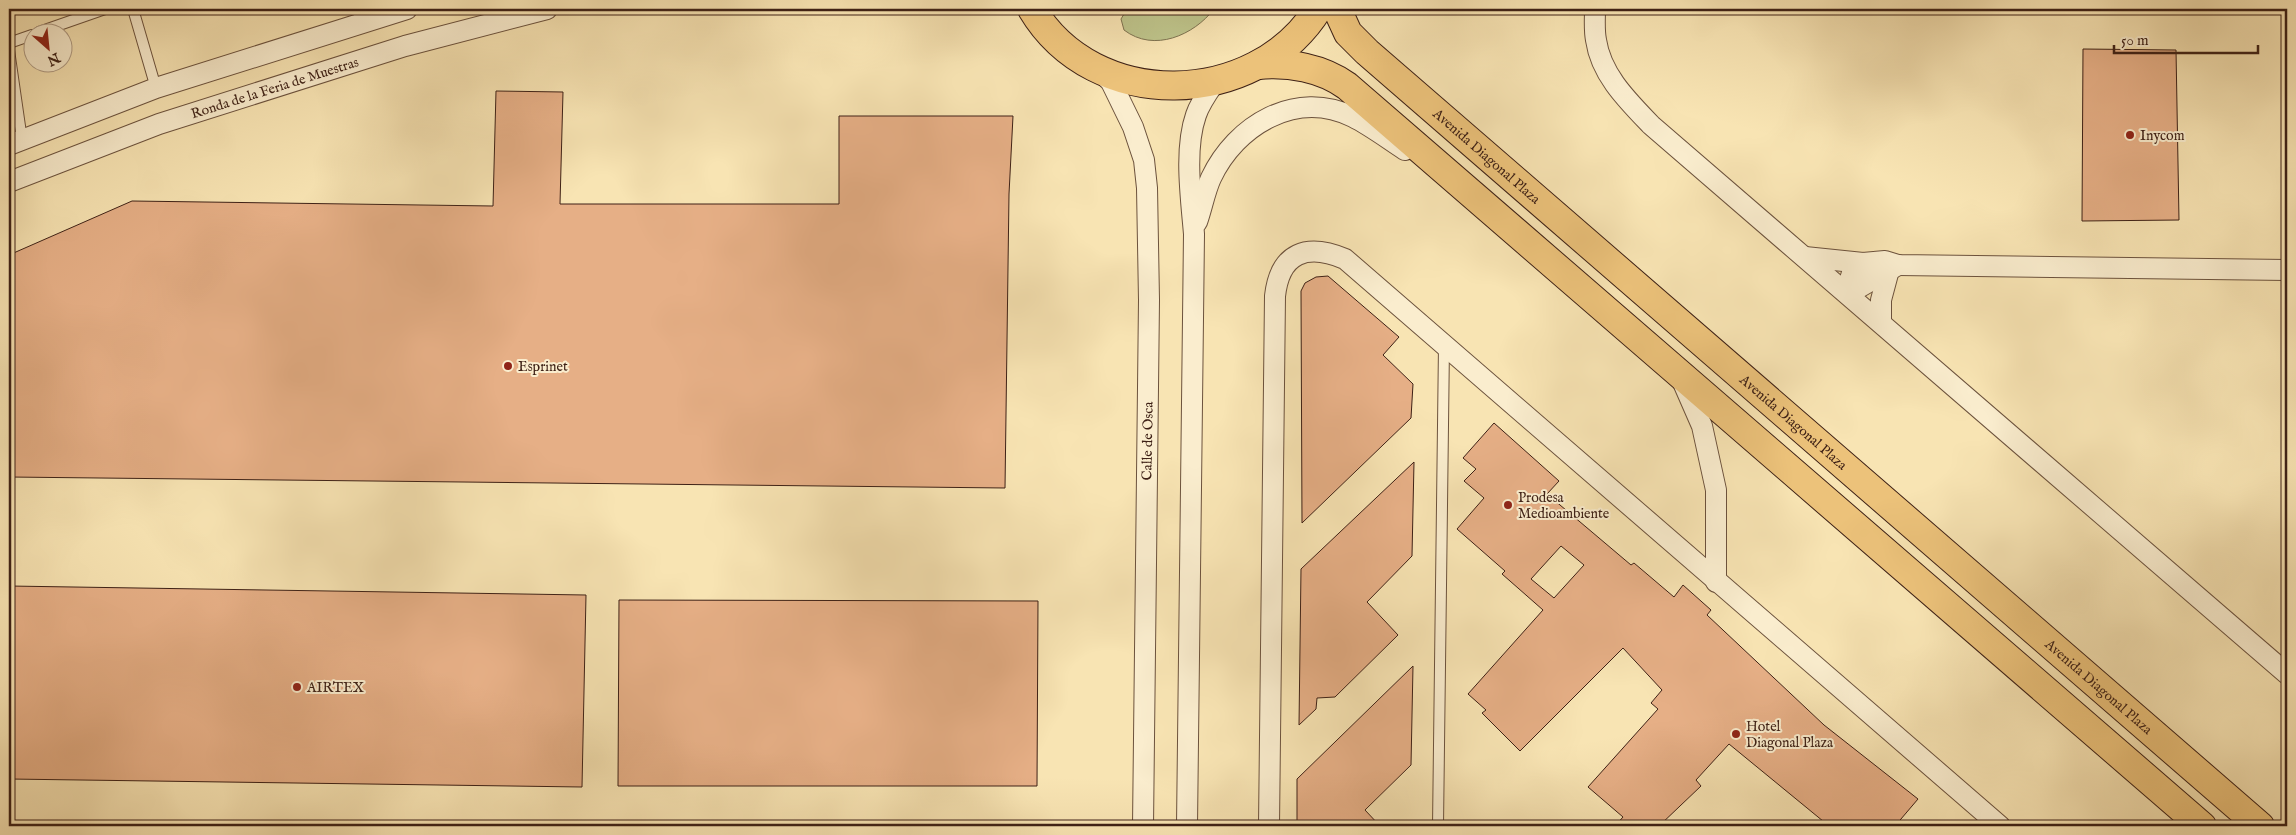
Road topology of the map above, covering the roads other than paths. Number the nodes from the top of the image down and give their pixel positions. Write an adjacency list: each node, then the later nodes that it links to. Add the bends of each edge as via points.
1 (105, 9): 10 (lane)
2 (133, 9): 17 (lane)
3 (407, 9): 9 (street)
4 (547, 9): 19 (street, Ronda de la Feria de Muestras, via 404,46 159,124)
5 (1032, 9): 15 (main road, via 1065,47)
6 (1318, 9): 14 (main road, via 1287,45)
7 (1337, 9): 38 (main road, Avenida Diagonal Plaza, via 1348,33 1367,52)
8 (1595, 9): 22 (street, via 1596,40 1604,64 1629,103 1651,126)
9 (359, 16): 17 (street)
10 (67, 22)
11 (22, 38): 12 (lane)
12 (9, 43)
13 (9, 50): 18 (lane)
14 (1258, 65): 16 (main road); 20 (main road, via 1279,63 1335,77)
15 (1098, 68): 16 (main road, via 1125,79 1155,85); 32 (street, Calle de Osca, via 1111,82 1133,127 1144,160 1147,188 1149,300)
16 (1215, 82): 21 (street, via 1193,123 1191,193)
17 (156, 88): 18 (street)
18 (15, 142)
19 (9, 182)
20 (1461, 187): 21 (street, via 1353,117 1328,108 1304,108 1282,112 1254,124 1233,143 1210,180); 29 (main road)
21 (1194, 234): 33 (street)
22 (1805, 257): 23 (street); 26 (street)
23 (1863, 263): 24 (street, via 1885,261); 26 (street, via 1852,273)
24 (1893, 267): 25 (street); 26 (street); 27 (street, via 1880,300)
25 (2287, 270)
26 (1846, 292): 27 (street)
27 (1881, 322): 31 (street)
28 (1444, 344): 30 (street); 34 (street, via 1345,259 1328,252 1300,253 1281,270 1275,296); 35 (lane)
29 (1680, 376): 30 (street, via 1702,426 1716,490); 37 (main road)
30 (1716, 582): 36 (street)
31 (2287, 674)
32 (1143, 826)
33 (1187, 826)
34 (1269, 826)
35 (1438, 826)
36 (2000, 826)
37 (2202, 826)
38 (2260, 826)

